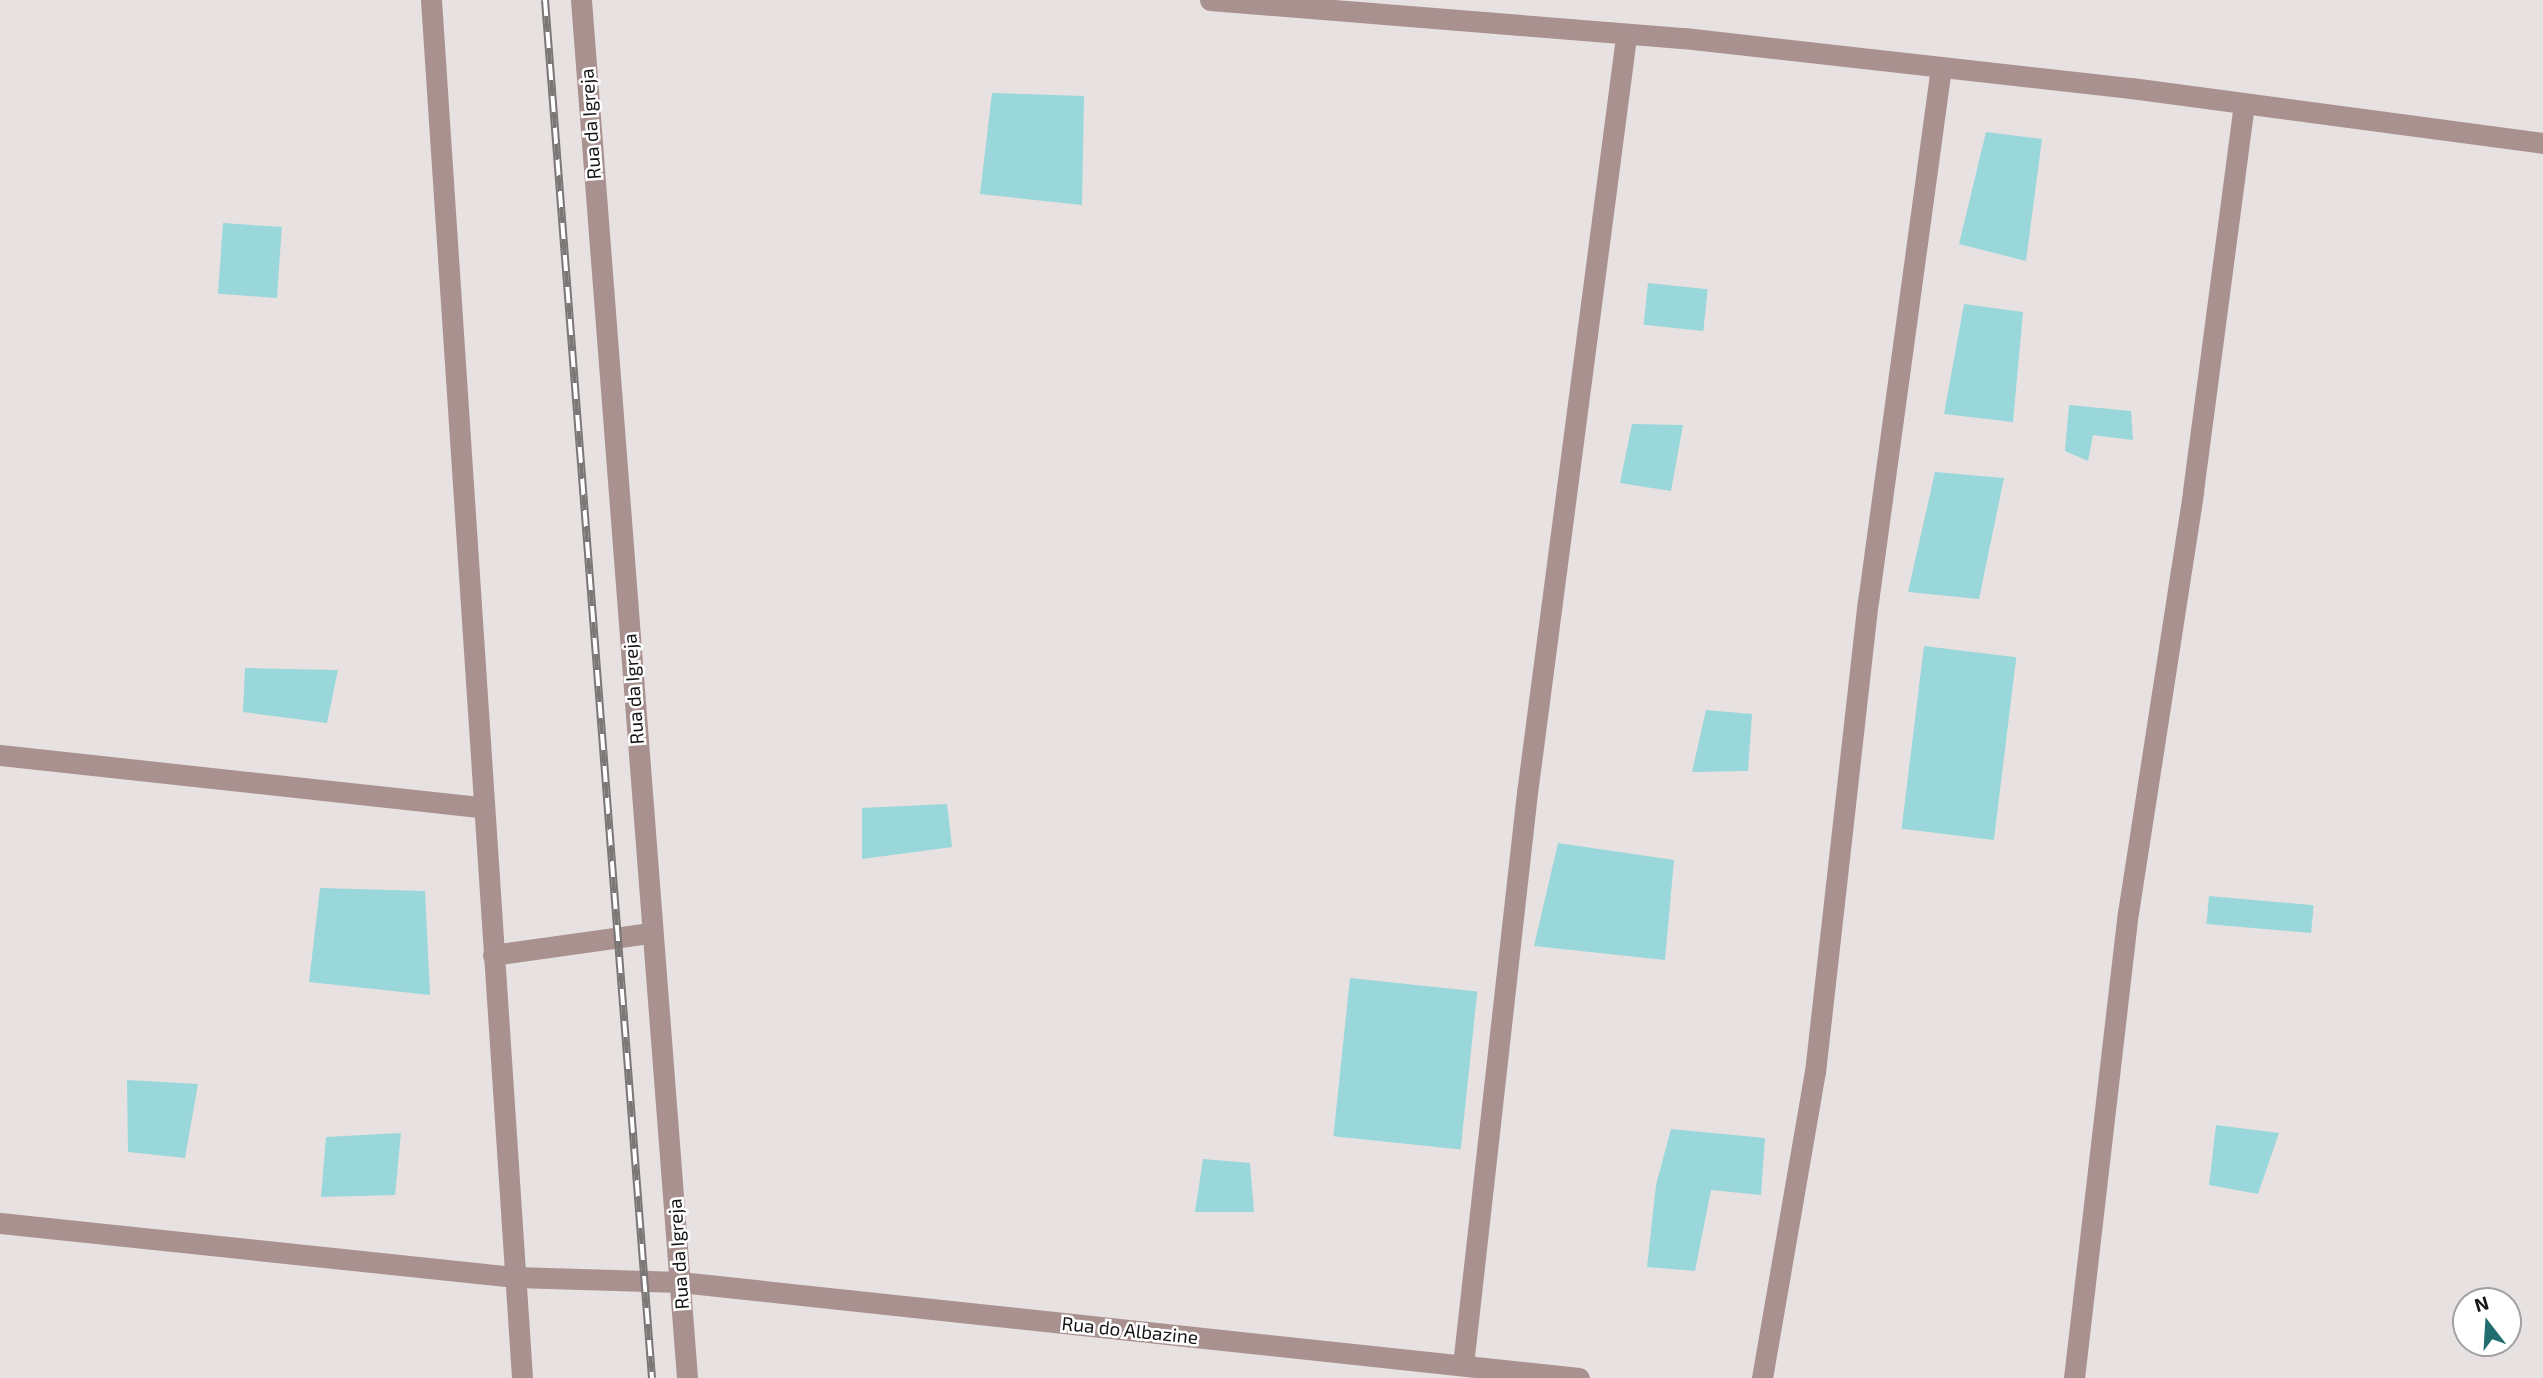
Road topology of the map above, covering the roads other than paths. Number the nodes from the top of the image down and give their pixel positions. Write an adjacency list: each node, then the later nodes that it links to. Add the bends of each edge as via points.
1 (431, 0): 9 (street)
2 (581, 0): 10 (street, Rua da Igreja)
3 (1210, 0): 4 (street)
4 (1626, 37): 5 (street); 15 (street, via 1527,793)
5 (1941, 67): 6 (street); 19 (street, via 1868,602 1815,1072)
6 (2244, 103): 7 (street); 20 (street, via 2193,491 2128,913)
7 (2543, 143)
8 (0, 755): 9 (street)
9 (481, 807): 11 (street)
10 (650, 933): 11 (street); 14 (street, Rua da Igreja)
11 (493, 956): 13 (street)
12 (0, 1223): 13 (street, Rua do Albazine)
13 (515, 1277): 14 (street, Rua do Albazine); 16 (street)
14 (680, 1282): 15 (street, Rua do Albazine); 17 (street, Rua da Igreja)
15 (1463, 1365): 18 (street, Rua do Albazine)
16 (522, 1378)
17 (687, 1378)
18 (1579, 1378)
19 (1762, 1378)
20 (2074, 1378)

